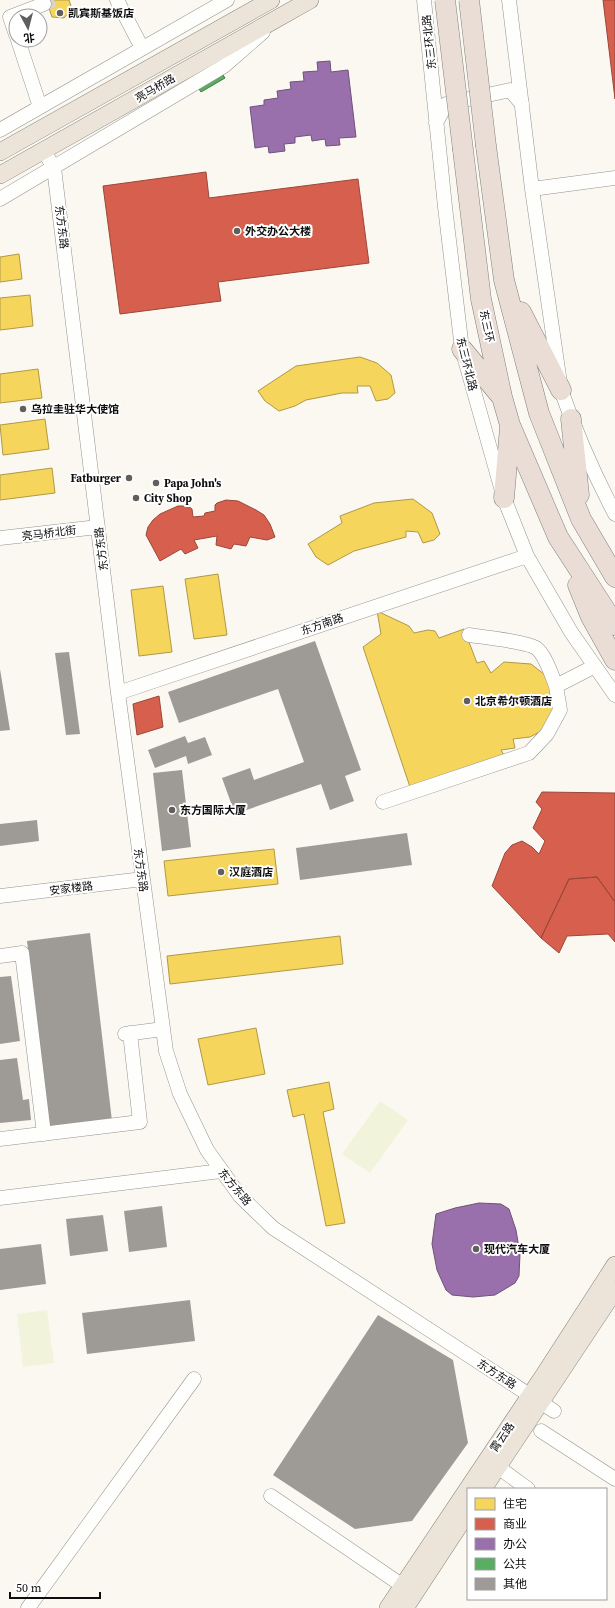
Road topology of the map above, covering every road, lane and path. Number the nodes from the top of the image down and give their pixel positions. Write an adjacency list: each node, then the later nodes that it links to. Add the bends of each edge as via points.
1 (117, 0): 13 (street)
2 (227, 0): 13 (street)
3 (271, 0): 19 (main road, 亮马桥路)
4 (310, 0): 11 (main road, 亮马桥路)
5 (424, 0): 16 (street, 东三环北路)
6 (446, 0): 28 (highway, 东三环, bridge, via 481,299)
7 (469, 0): 25 (highway, bridge)
8 (509, 0): 14 (street)
9 (44, 4): 10 (street)
10 (34, 8)
11 (281, 16): 18 (main road, 亮马桥路); 20 (street, via 224,66)
12 (21, 48): 15 (street)
13 (142, 48): 15 (street)
14 (522, 104): 16 (street, via 510,90 446,104); 23 (street)
15 (40, 107): 17 (street)
16 (436, 123): 26 (street, 东三环北路)
17 (0, 130)
18 (44, 151): 20 (street, 东方东路); 21 (main road, 亮马桥路)
19 (0, 152)
20 (54, 168): 24 (street); 34 (street, 东方东路)
21 (0, 175)
22 (615, 178): 23 (street)
23 (532, 189): 27 (street)
24 (0, 198)
25 (504, 280): 27 (highway); 33 (highway, via 539,413)
26 (462, 349): 28 (highway); 31 (street, 东三环北路)
27 (561, 390): 29 (street)
28 (502, 397): 30 (highway, 东三环)
29 (571, 419): 32 (street); 33 (highway)
30 (510, 425): 31 (highway); 35 (highway, 东三环)
31 (504, 498): 37 (street, 东三环北路)
32 (615, 514)
33 (581, 519): 38 (highway)
34 (98, 527): 36 (street, 亮马桥北街); 44 (street, 东方东路)
35 (558, 537): 39 (highway, 东三环); 41 (highway, via 591,617)
36 (0, 538)
37 (527, 556): 42 (street, 东三环北路, via 571,632); 44 (street, 东方南路)
38 (615, 577)
39 (615, 625)
40 (469, 635): 43 (street, via 536,648 547,663)
41 (615, 660)
42 (595, 666): 43 (street); 45 (street, 东三环北路)
43 (556, 686): 46 (street, via 560,710 547,734 529,753)
44 (118, 692): 47 (street, 东方东路)
45 (615, 695)
46 (383, 802)
47 (142, 879): 48 (street, 安家楼路); 50 (street, 东方东路)
48 (0, 896)
49 (0, 956): 51 (street, via 22,953)
50 (163, 1029): 51 (street, via 127,1034 140,1122); 53 (street, 东方东路, via 172,1072 180,1094 207,1150)
51 (44, 1134): 52 (street)
52 (0, 1139)
53 (221, 1171): 54 (street); 58 (street, 东方东路, via 240,1196 273,1228)
54 (0, 1198)
55 (615, 1265): 58 (main road, 霄云路)
56 (615, 1290): 58 (main road, 霄云路)
57 (194, 1379): 69 (street)
58 (542, 1403): 60 (main road, 霄云路); 62 (main road, 霄云路)
59 (541, 1431): 61 (street)
60 (498, 1467): 63 (main road, 霄云路); 64 (street)
61 (615, 1479)
62 (477, 1488)
63 (484, 1488)
64 (527, 1488)
65 (271, 1496): 68 (street)
66 (467, 1502): 68 (main road, 霄云路)
67 (467, 1514): 71 (main road)
68 (403, 1586): 70 (main road, 霄云路)
69 (28, 1608)
70 (388, 1608)
71 (404, 1608)

